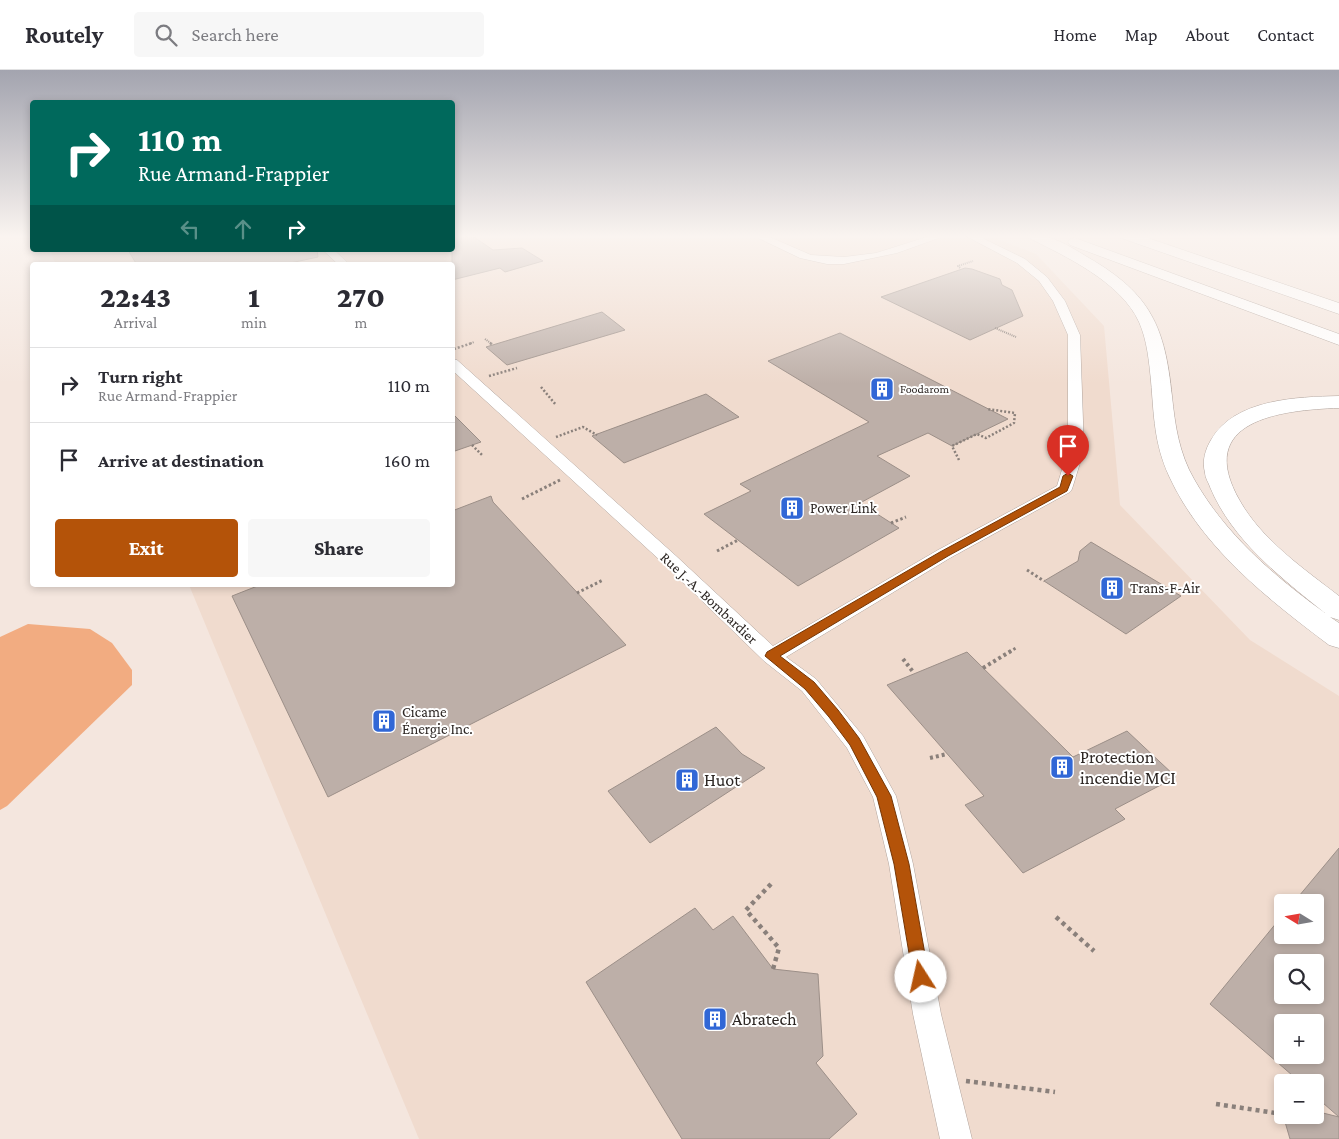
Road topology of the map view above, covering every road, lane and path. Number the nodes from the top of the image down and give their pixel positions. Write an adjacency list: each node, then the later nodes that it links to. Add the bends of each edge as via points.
1 (1047, 285): 40 (street, via 1074,334 1076,450 1064,488)
2 (1117, 285): 38 (highway, via 1141,310 1154,338 1168,448 1191,497 1247,563)
3 (1190, 285): 9 (highway)
4 (1270, 285): 5 (highway)
5 (1339, 309)
6 (995, 328): 7 (path)
7 (1016, 337)
8 (485, 339): 11 (path)
9 (1339, 340)
10 (474, 342): 12 (path)
11 (492, 345)
12 (455, 348)
13 (512, 364): 15 (path, via 517,368)
14 (455, 366): 15 (street, Rue J.-A.-Bombardier)
15 (472, 382): 23 (street, Rue J.-A.-Bombardier)
16 (541, 387): 18 (path)
17 (1339, 402): 37 (highway, via 1281,407 1240,422 1230,428 1220,442 1216,469 1229,502 1250,530 1298,577)
18 (556, 405)
19 (1007, 406): 21 (path)
20 (987, 409): 21 (path)
21 (1006, 412): 26 (path, via 1015,413 1014,422 986,438 977,434 952,446)
22 (597, 434): 23 (path, via 583,427)
23 (540, 443): 27 (street, Rue J.-A.-Bombardier)
24 (472, 445): 25 (path)
25 (484, 456)
26 (959, 460)
27 (574, 474): 28 (path); 40 (street, Rue J.-A.-Bombardier)
28 (522, 498)
29 (906, 517): 30 (path)
30 (891, 523)
31 (738, 540): 32 (path)
32 (717, 551)
33 (1027, 570): 35 (path)
34 (604, 580): 36 (path)
35 (1044, 581)
36 (577, 593)
37 (1339, 610)
38 (1339, 638)
39 (1016, 648): 42 (path)
40 (771, 656): 50 (street, Rue J.-A.-Bombardier, via 809,685 834,714 855,742 884,796 901,864 927,1014)
41 (903, 659): 43 (path)
42 (983, 668)
43 (914, 673)
44 (947, 754): 45 (path)
45 (930, 758)
46 (771, 884): 49 (path, via 746,910 779,948)
47 (1056, 917): 48 (path)
48 (1094, 951)
49 (773, 969)
50 (942, 1078): 51 (path); 54 (street, Rue J.-A.-Bombardier)
51 (1055, 1092)
52 (1216, 1104): 53 (path)
53 (1274, 1113)
54 (956, 1139)

